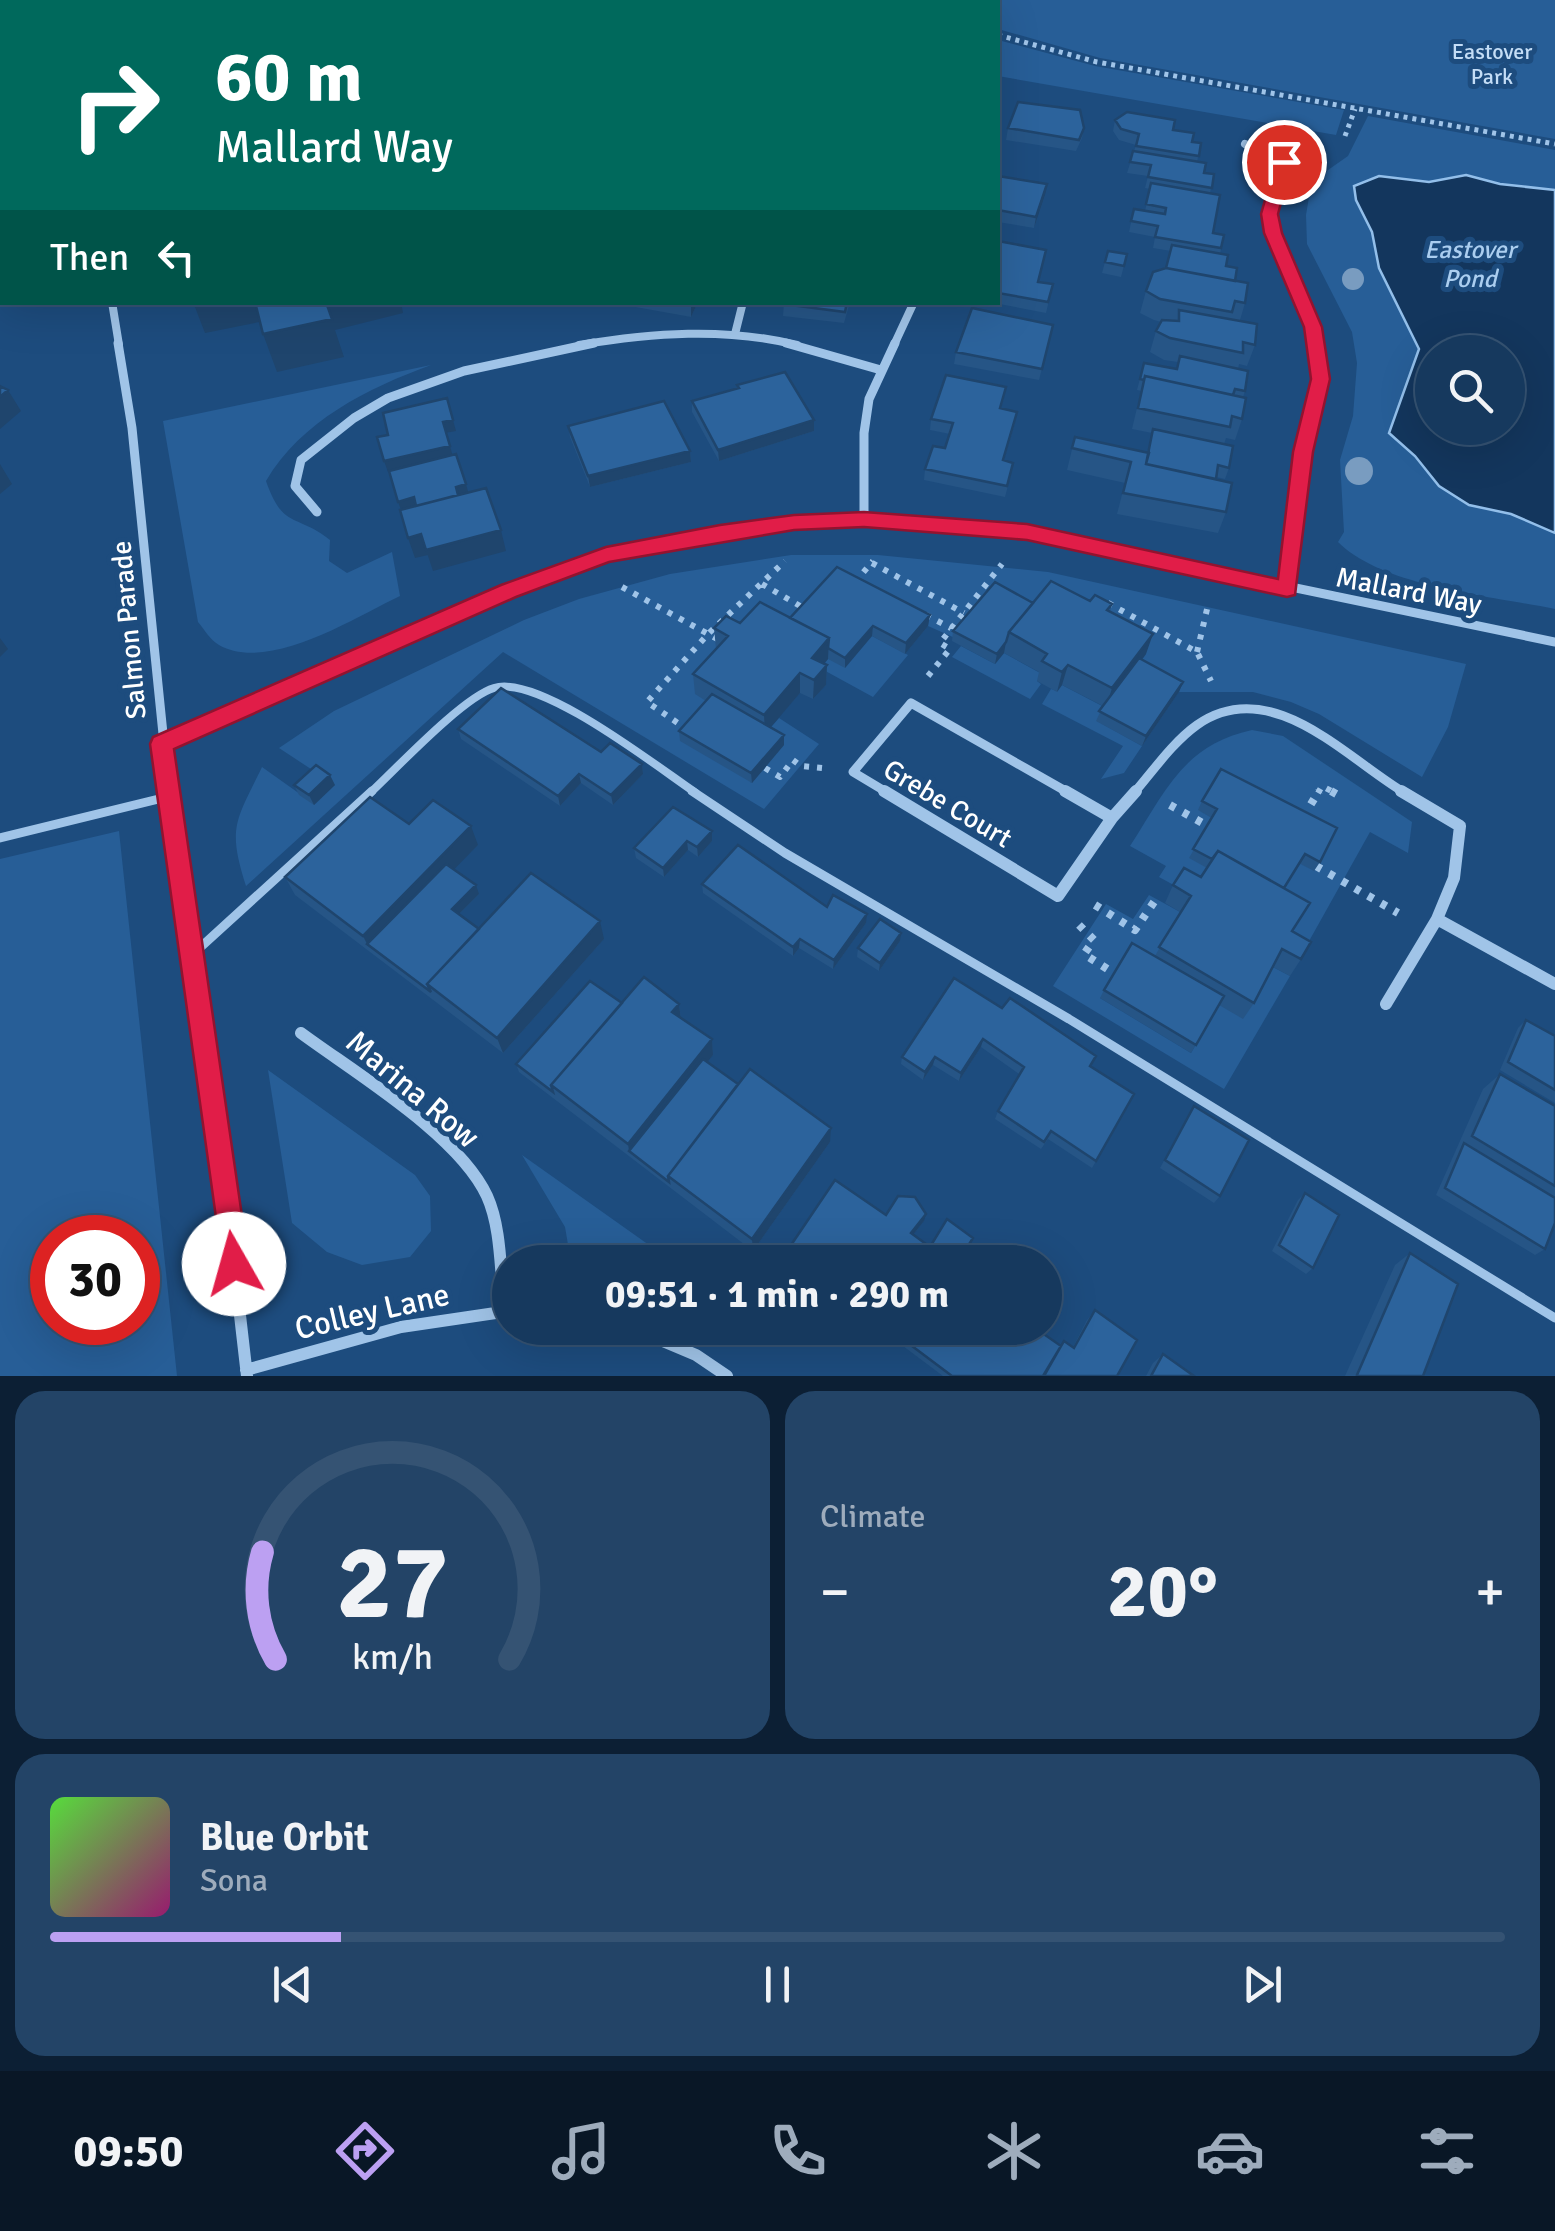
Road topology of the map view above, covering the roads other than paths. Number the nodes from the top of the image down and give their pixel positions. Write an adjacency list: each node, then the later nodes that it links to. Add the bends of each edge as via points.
1 (1245, 144): 3 (street)
2 (1314, 145): 3 (street)
3 (1284, 162): 11 (street, via 1270,214 1273,233 1313,327 1320,379 1303,452)
4 (112, 305): 13 (street, Salmon Parade, via 132,428)
5 (742, 305): 7 (street)
6 (913, 305): 8 (street)
7 (735, 334): 8 (street); 9 (street, via 644,335 455,374 388,398 300,460 295,486)
8 (881, 370): 10 (street, via 864,433)
9 (316, 512)
10 (864, 519): 11 (street, Mallard Way, via 1003,530); 13 (street, Mallard Way, via 794,522 606,555 508,591)
11 (1287, 589): 12 (street, Mallard Way)
12 (1555, 642)
13 (162, 744): 14 (street, Salmon Parade)
14 (170, 796): 16 (lane); 18 (street, Salmon Parade)
15 (1112, 818): 15 (street, Grebe Court, via 911,703 854,772 1061,891); 17 (street, via 1198,724 1253,710 1295,720 1460,826 1454,878)
16 (0, 838)
17 (1436, 919): 19 (street); 20 (street)
18 (192, 955): 24 (lane, via 461,710 493,688 527,686 784,853 1070,1019); 26 (street, Salmon Parade)
19 (1555, 984)
20 (1386, 1004)
21 (301, 1034): 22 (street, Marina Row, via 464,1164 487,1198)
22 (496, 1245)
23 (492, 1313): 26 (street, Colley Lane, via 400,1327)
24 (1555, 1318)
25 (672, 1345): 27 (street)
26 (247, 1373)
27 (727, 1376)

